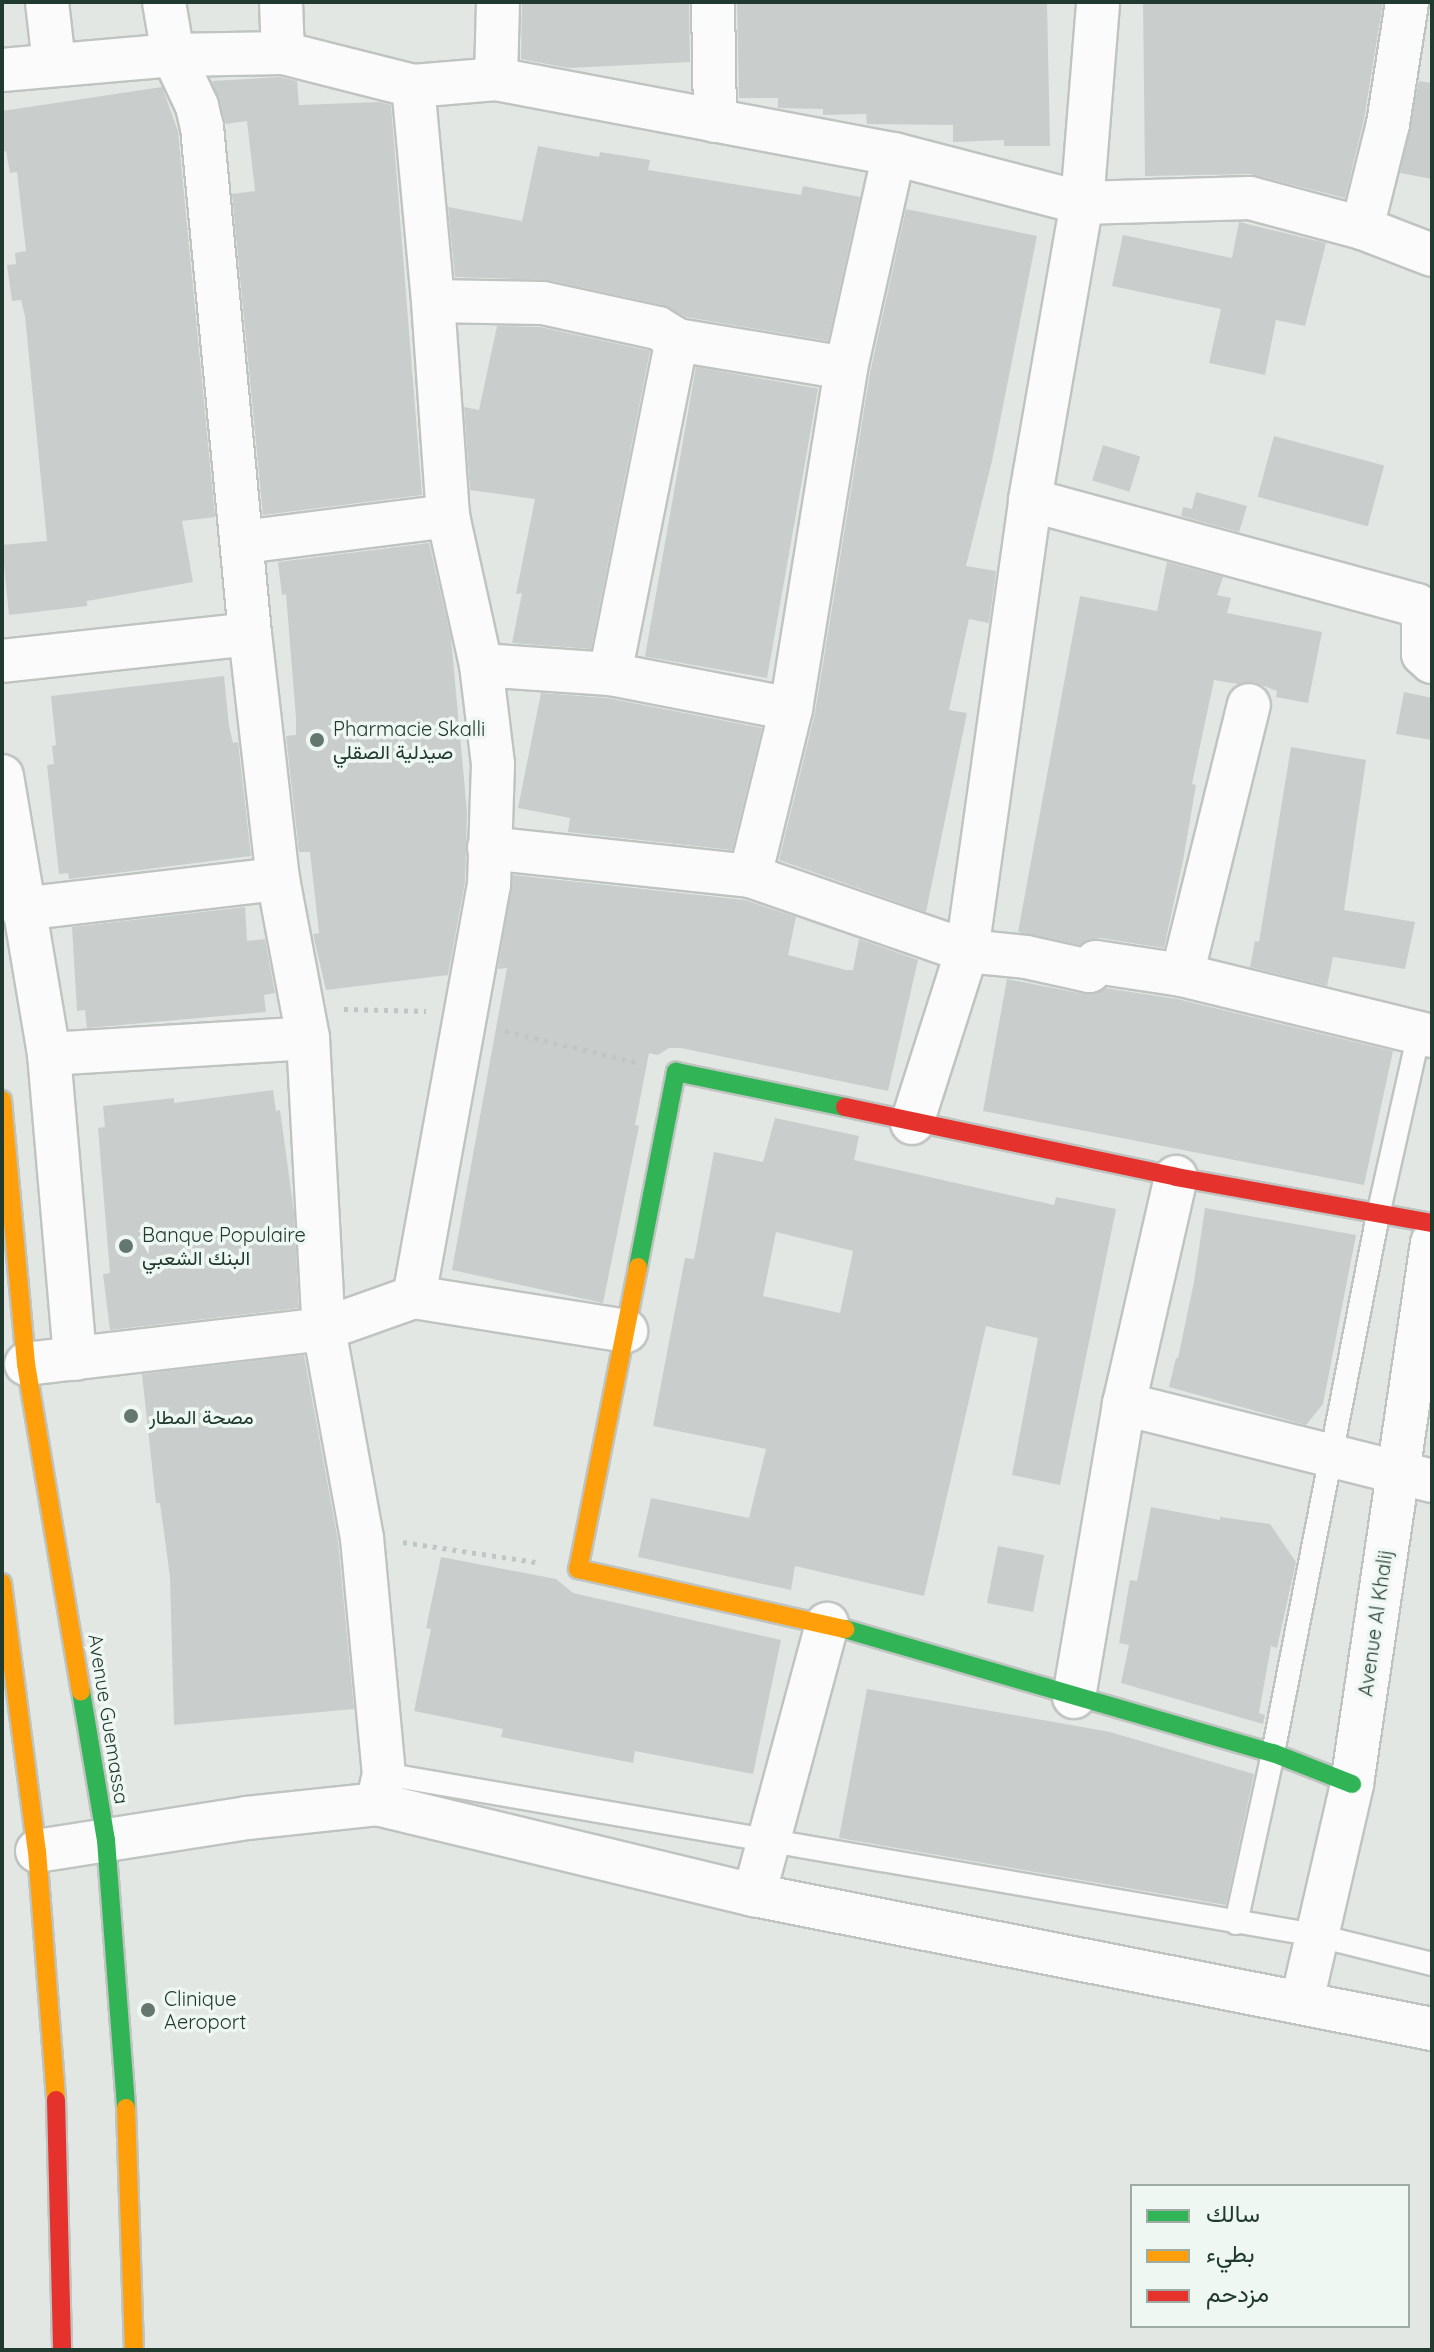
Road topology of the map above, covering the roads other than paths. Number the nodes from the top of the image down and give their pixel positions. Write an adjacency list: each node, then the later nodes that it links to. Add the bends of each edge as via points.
1 (47, 2): 10 (street)
2 (164, 2): 9 (street)
3 (281, 2): 8 (street)
4 (498, 2): 12 (street)
5 (713, 2): 14 (street)
6 (1098, 2): 16 (street)
7 (1407, 2): 17 (street, via 1388,124)
8 (283, 53): 9 (street); 13 (street)
9 (173, 55): 10 (street); 24 (street, via 202,127)
10 (54, 63): 11 (street)
11 (2, 70)
12 (496, 79): 13 (street); 14 (street)
13 (413, 86): 19 (street)
14 (715, 121): 15 (street)
15 (894, 154): 16 (street); 21 (street)
16 (1082, 203): 17 (street, via 1250,198); 22 (street)
17 (1362, 228): 18 (street)
18 (1432, 255)
19 (433, 301): 20 (street, via 543,303 658,328); 23 (street)
20 (677, 340): 21 (street); 29 (street)
21 (846, 368): 31 (street)
22 (1030, 500): 27 (street, via 1417,605 1423,612 1423,654); 37 (street)
23 (448, 516): 24 (street); 28 (street)
24 (243, 542): 25 (street)
25 (250, 634): 26 (street); 35 (street)
26 (2, 661)
27 (1432, 662)
28 (481, 665): 29 (street); 33 (street, via 493,764)
29 (610, 674): 31 (street)
30 (1249, 705): 38 (street)
31 (791, 709): 34 (street)
32 (2, 776): 36 (street)
33 (489, 848): 34 (street); 48 (street, via 489,885)
34 (750, 876): 37 (street)
35 (278, 879): 36 (street); 39 (street)
36 (22, 909): 41 (street)
37 (967, 951): 38 (street, via 1089,971 1096,962); 43 (street)
38 (1182, 975): 40 (street)
39 (305, 1023): 41 (street); 49 (street)
40 (1425, 1034): 45 (lane)
41 (49, 1054): 51 (street)
42 (2, 1100): 52 (street, Avenue Guemassa)
43 (912, 1123): 44 (street); 50 (street, via 676,1072)
44 (1176, 1177): 45 (street); 54 (street)
45 (1378, 1215): 46 (street); 55 (lane)
46 (1432, 1223)
47 (1432, 1243): 53 (street, Avenue Al Khalij)
48 (414, 1297): 49 (street); 50 (street)
49 (324, 1329): 51 (street); 62 (street, via 362,1538)
50 (626, 1331): 58 (street, via 578,1569)
51 (75, 1359): 52 (street)
52 (26, 1364): 63 (street, Avenue Guemassa)
53 (1422, 1369): 56 (street, Avenue Al Khalij)
54 (1124, 1404): 55 (street); 59 (street)
55 (1330, 1455): 56 (street); 60 (lane)
56 (1414, 1477): 61 (street, Avenue Al Khalij)
57 (2, 1583): 65 (street)
58 (827, 1624): 59 (street); 64 (street)
59 (1074, 1697): 60 (street)
60 (1273, 1753): 61 (street); 67 (lane)
61 (1352, 1784): 68 (street, Avenue Al Khalij)
62 (381, 1789): 63 (street, via 247,1818); 64 (lane); 66 (street)
63 (106, 1840): 65 (street); 73 (street, Avenue Guemassa, via 127,2123)
64 (765, 1840): 66 (street); 67 (lane)
65 (37, 1851): 72 (street, via 55,2076)
66 (754, 1895): 70 (street)
67 (1236, 1923): 68 (lane)
68 (1315, 1935): 69 (lane); 70 (street, Avenue Al Khalij)
69 (1432, 1964)
70 (1302, 2001): 71 (street)
71 (1432, 2029)
72 (62, 2350)
73 (134, 2350)

